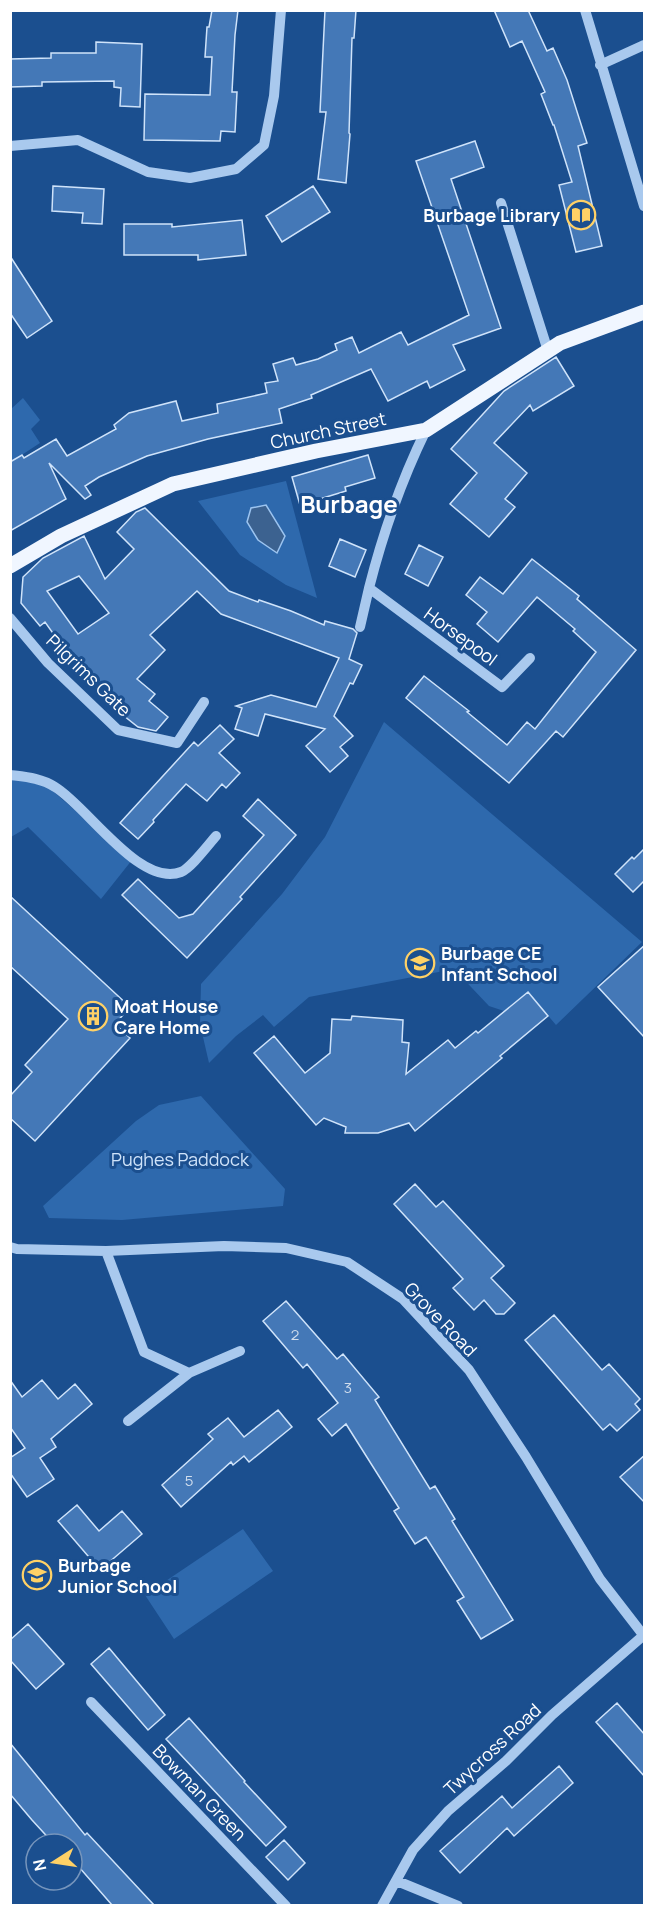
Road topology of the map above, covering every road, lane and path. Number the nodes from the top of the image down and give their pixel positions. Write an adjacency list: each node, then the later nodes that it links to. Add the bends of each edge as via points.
1 (281, 10): 5 (street, via 274,96 264,145 236,169 190,178 148,172 78,140)
2 (585, 10): 4 (street)
3 (645, 45): 4 (street)
4 (600, 64): 7 (street)
5 (10, 146)
6 (501, 203): 9 (street)
7 (645, 206)
8 (644, 312): 9 (main road, Church Street)
9 (548, 351): 10 (main road, Church Street)
10 (426, 430): 11 (main road, Church Street, via 173,484 61,536); 12 (street, via 386,525)
11 (10, 566)
12 (369, 588): 14 (street); 15 (street, Horsepool, via 502,687)
13 (10, 618): 16 (street, Pilgrims Gate, via 48,663 118,730 177,743)
14 (360, 627)
15 (530, 658)
16 (204, 702)
17 (10, 775): 18 (street, via 39,779 57,788 132,860 166,874 182,872)
18 (216, 836)
19 (10, 1247): 20 (street, Grove Road)
20 (106, 1251): 22 (street, via 144,1352); 24 (street, Grove Road, via 224,1246 286,1248 347,1262 403,1299 469,1370 600,1579)
21 (240, 1352): 22 (street)
22 (189, 1373): 23 (street)
23 (128, 1421)
24 (644, 1636): 26 (street, Twycross Road, via 448,1811 413,1850)
25 (91, 1702): 27 (street, Bowman Green)
26 (397, 1881): 28 (street, Twycross Road); 29 (street)
27 (286, 1905)
28 (382, 1905)
29 (458, 1905)

